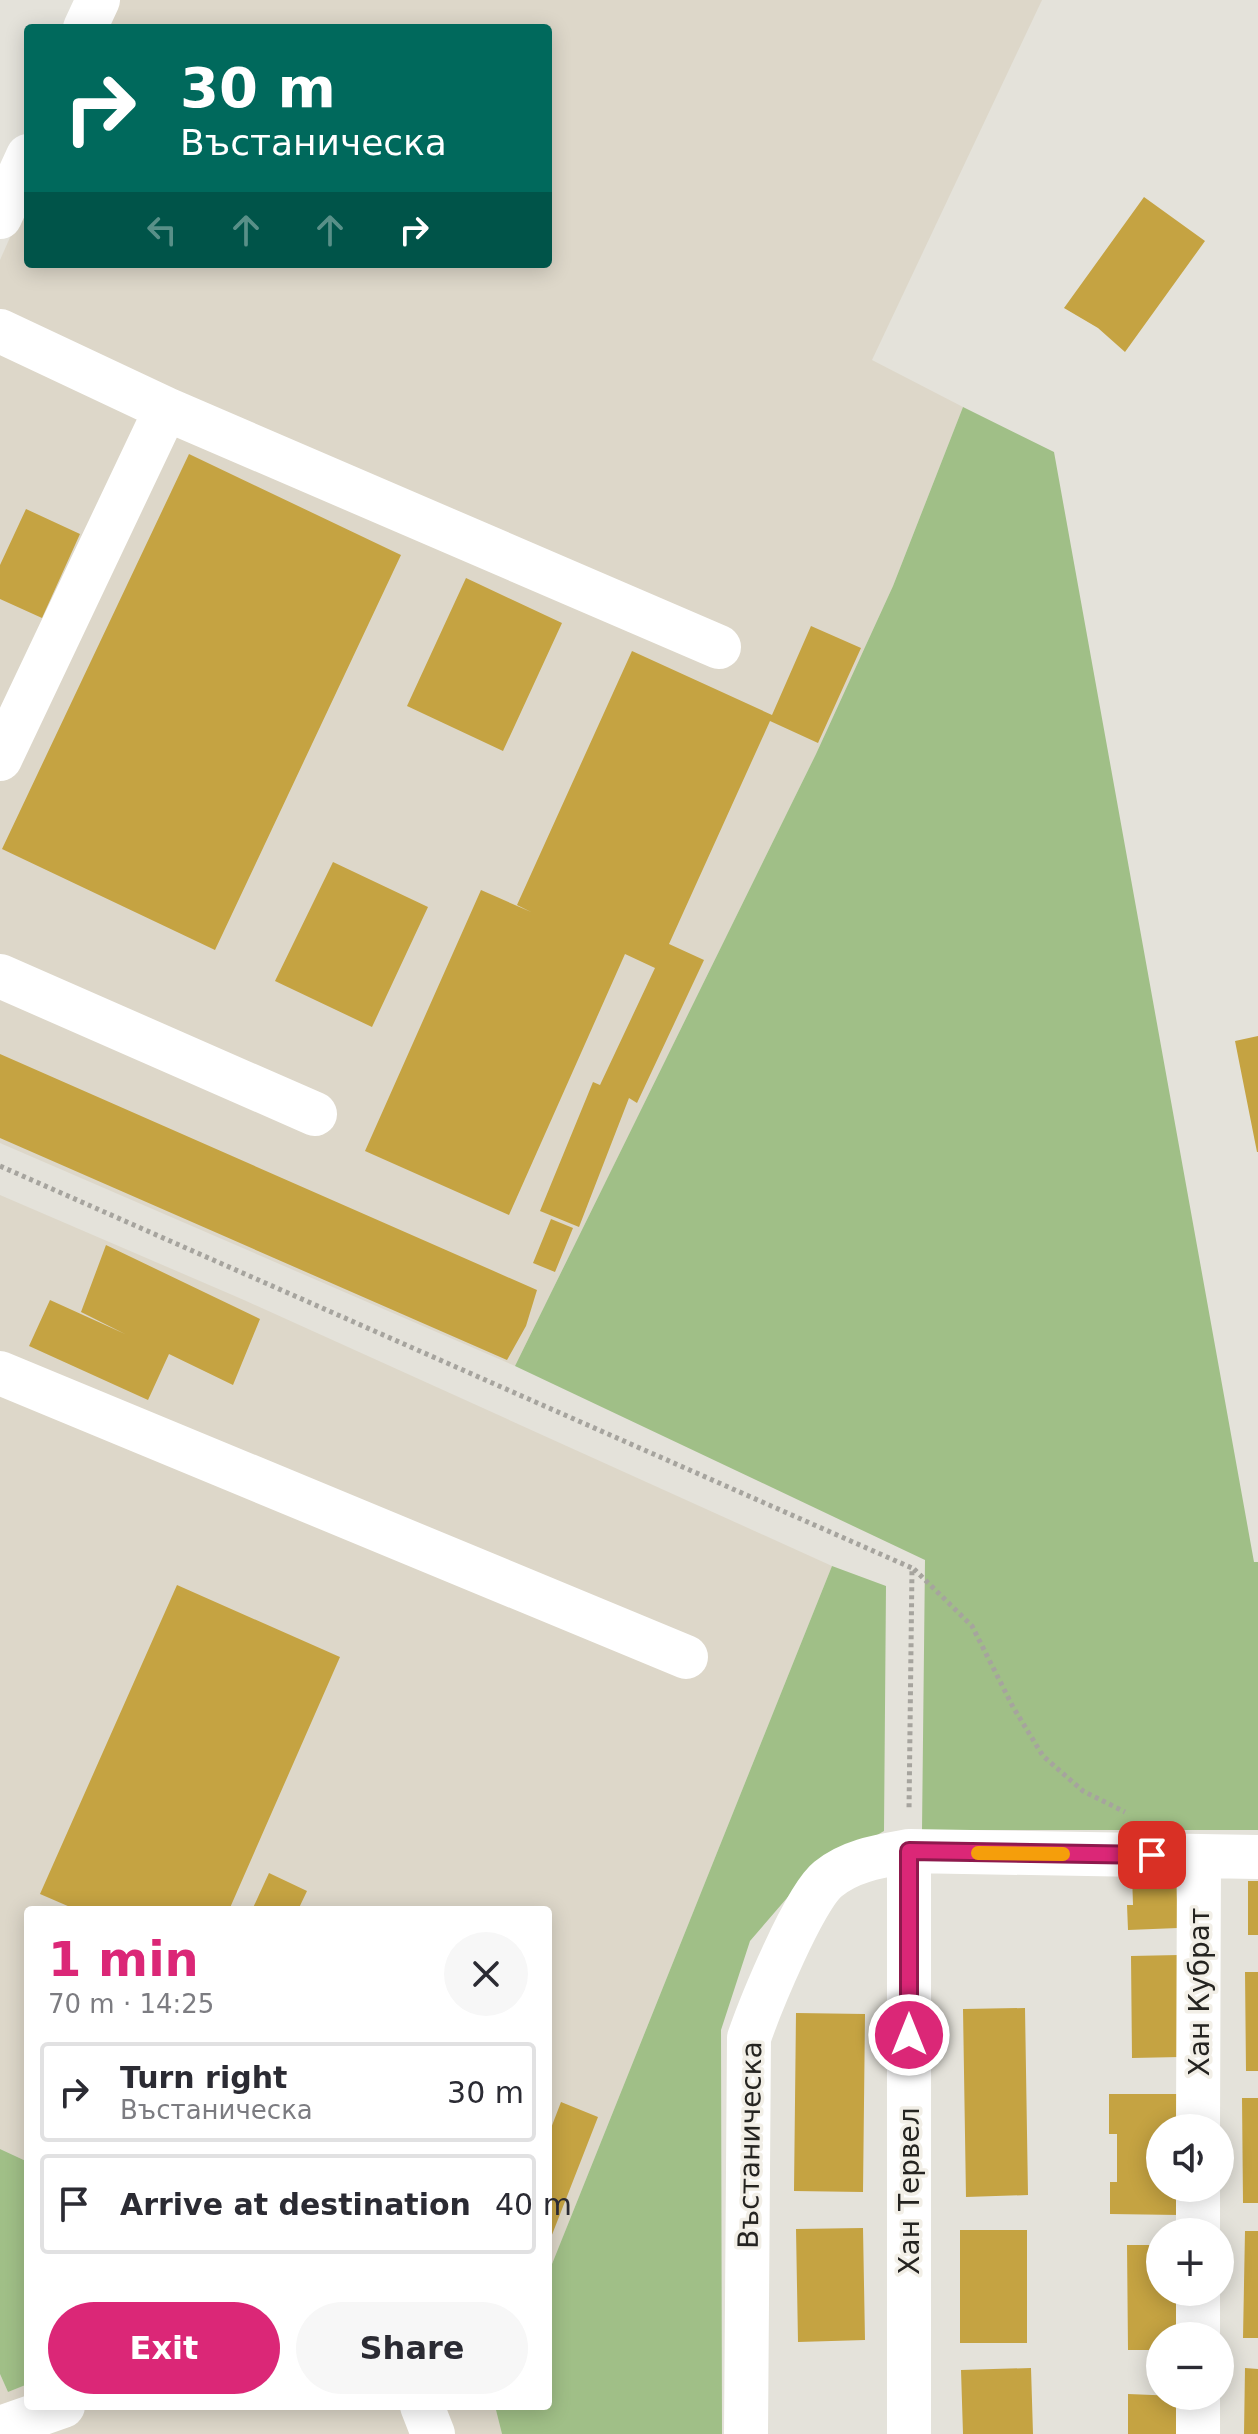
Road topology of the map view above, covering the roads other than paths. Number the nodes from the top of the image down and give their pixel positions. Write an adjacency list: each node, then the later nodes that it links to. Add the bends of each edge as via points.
1 (98, 0): 2 (street)
2 (87, 24)
3 (24, 165): 4 (street)
4 (0, 217)
5 (0, 331): 6 (street)
6 (166, 409): 7 (street); 8 (street)
7 (719, 647)
8 (0, 759)
9 (0, 976): 10 (street)
10 (315, 1114)
11 (0, 1373): 12 (street)
12 (686, 1657)
13 (909, 1851): 14 (street, Въстаническа); 22 (street, Въстаническа, via 866,1859 827,1879 763,1998 749,2038); 23 (street, Хан Тервел)
14 (1199, 1856): 15 (street, Въстаническа); 16 (street, Хан Кубрат)
15 (1258, 1857)
16 (1198, 2114)
17 (52, 2410): 20 (street)
18 (424, 2410): 21 (street)
19 (1198, 2410): 24 (street)
20 (0, 2428)
21 (433, 2434)
22 (746, 2434)
23 (909, 2434)
24 (1198, 2434)

